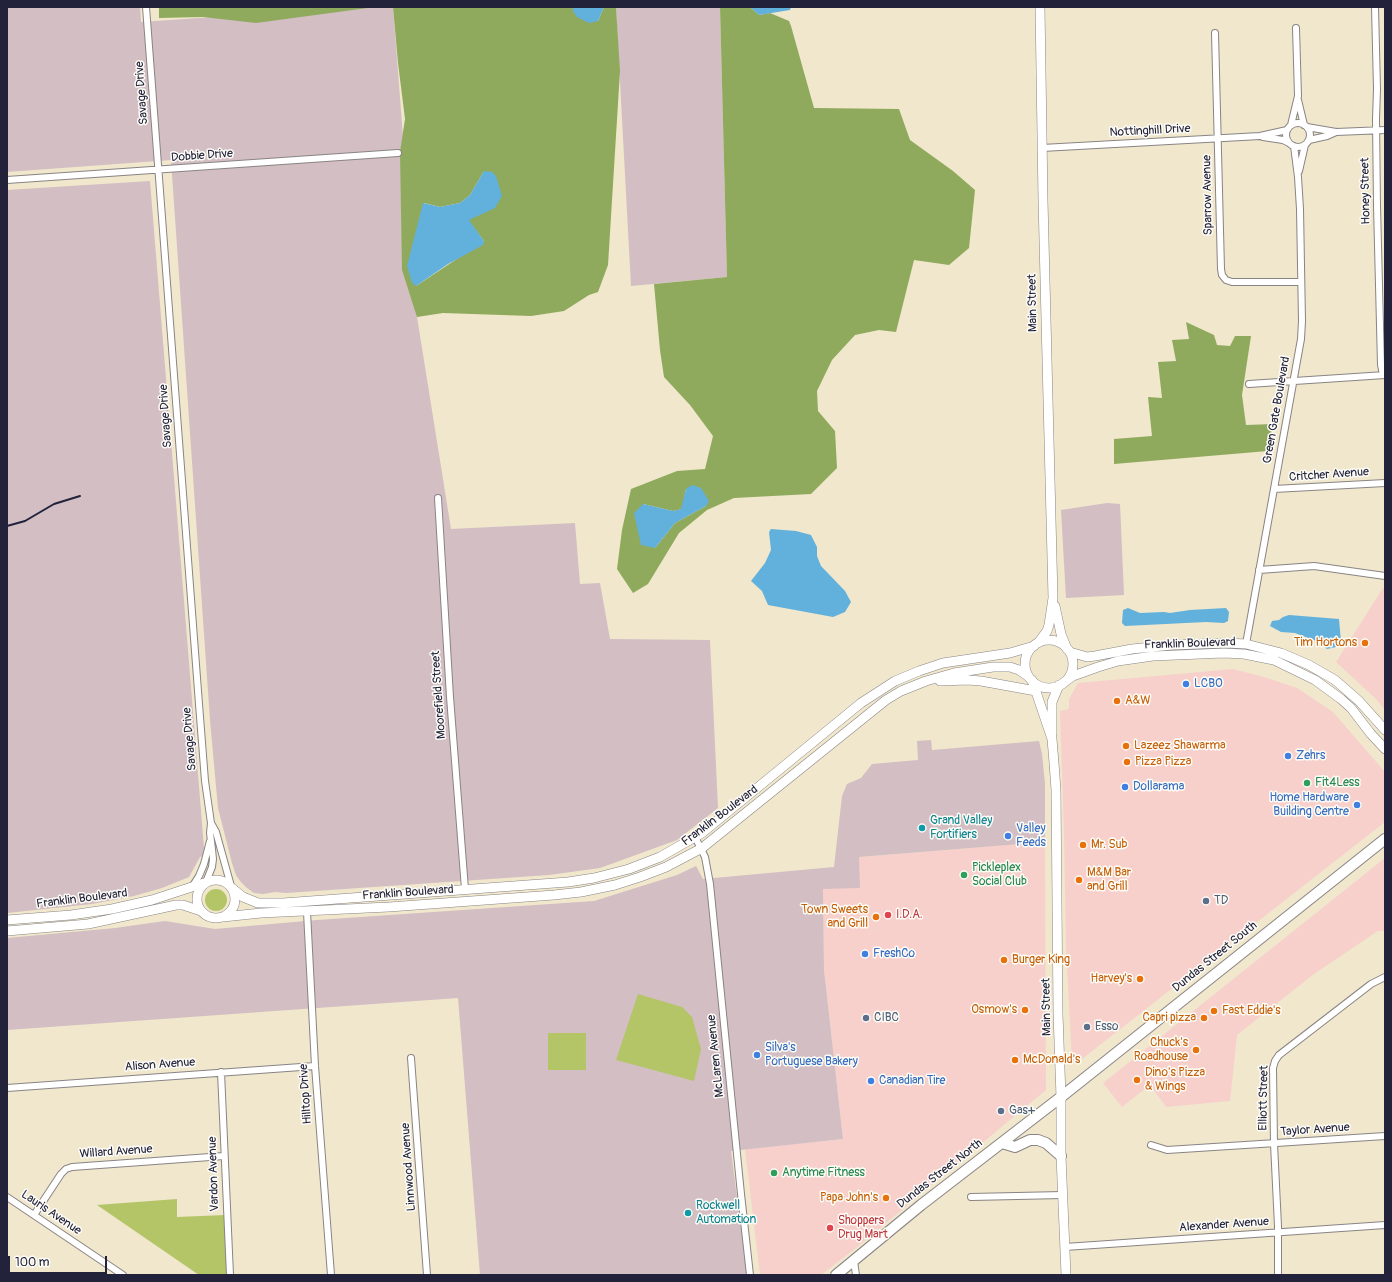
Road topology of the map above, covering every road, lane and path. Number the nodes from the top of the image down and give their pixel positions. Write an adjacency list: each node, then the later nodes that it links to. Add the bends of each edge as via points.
1 (146, 7): 18 (street, Savage Drive)
2 (1040, 7): 16 (main road, Main Street)
3 (1374, 7): 9 (street, Honey Street)
4 (1296, 28): 6 (street)
5 (1215, 34): 13 (street, Sparrow Avenue)
6 (1298, 96): 7 (street); 8 (street)
7 (1305, 126): 8 (street, via 1298,123); 11 (street); 14 (street, via 1310,133)
8 (1289, 128): 12 (street, Nottinghill Drive); 15 (street, via 1286,137)
9 (1376, 130): 10 (street); 11 (street); 22 (street, Honey Street, via 1381,365)
10 (1385, 130)
11 (1336, 132): 14 (street)
12 (1260, 136): 13 (street, Nottinghill Drive); 15 (street, Nottinghill Drive, via 1283,140)
13 (1218, 138): 16 (street, Nottinghill Drive); 21 (street, Sparrow Avenue, via 1222,275 1232,282)
14 (1307, 143): 15 (street, via 1299,147); 19 (street, Green Gate Boulevard)
15 (1292, 145): 19 (street, Green Gate Boulevard)
16 (1042, 148): 30 (main road, Main Street)
17 (398, 153): 18 (street, Dobbie Drive)
18 (158, 170): 20 (street, Dobbie Drive); 41 (street, Savage Drive, via 200,720)
19 (1298, 176): 21 (street, Green Gate Boulevard)
20 (7, 180)
21 (1301, 282): 23 (street, Green Gate Boulevard, via 1301,339)
22 (1384, 375): 23 (street)
23 (1294, 382): 24 (street); 26 (street, Green Gate Boulevard)
24 (1249, 384)
25 (1385, 483): 26 (street, Critcher Avenue)
26 (1274, 489): 28 (street, Green Gate Boulevard)
27 (438, 498): 49 (street, Moorefield Street)
28 (1259, 570): 29 (street, via 1314,566); 32 (street, Green Gate Boulevard)
29 (1385, 576)
30 (1053, 598): 31 (main road, Main Street, via 1047,631); 33 (main road, Main Street, via 1061,634)
31 (1036, 644): 33 (main road, via 1056,641); 34 (main road, via 1027,654 1026,660 1027,672); 42 (main road, Franklin Boulevard, via 1010,653 943,663 895,681 861,704)
32 (1246, 644): 33 (main road, Franklin Boulevard, via 1227,642 1172,645 1087,657); 38 (main road, Franklin Boulevard, via 1281,652 1320,671 1359,701)
33 (1068, 650): 36 (main road, via 1071,672)
34 (1031, 679): 35 (main road, Franklin Boulevard, via 1019,670 1003,666 954,673); 36 (main road, via 1044,687); 37 (main road, Main Street)
35 (926, 681): 37 (main road, via 968,680); 45 (main road, Franklin Boulevard, via 886,700)
36 (1061, 684): 39 (main road, Main Street, via 1052,702); 40 (main road, Franklin Boulevard, via 1073,676 1098,667 1153,656 1224,653 1274,660 1315,680 1341,699)
37 (1036, 691): 39 (main road, Main Street)
38 (1385, 730)
39 (1052, 739): 60 (main road, Main Street, via 1056,790)
40 (1385, 749)
41 (211, 823): 44 (street, Savage Drive); 48 (street, Savage Drive)
42 (696, 837): 45 (street, McLaren Avenue); 49 (main road, Franklin Boulevard, via 660,857 629,869 594,878)
43 (1385, 838): 60 (main road, Dundas Street South)
44 (211, 839): 46 (street, Savage Drive, via 213,859); 47 (street, via 204,864)
45 (702, 848): 51 (main road, Franklin Boulevard, via 640,878 581,892); 79 (street, McLaren Avenue, via 710,884)
46 (205, 883): 47 (main road, Franklin Boulevard); 48 (main road, via 221,880); 50 (main road, via 197,899)
47 (192, 887): 53 (main road, Franklin Boulevard, via 112,909)
48 (232, 887): 49 (main road, Franklin Boulevard, via 258,903); 52 (main road, via 236,898 235,904 229,914)
49 (465, 889)
50 (201, 911): 52 (main road, via 211,918); 54 (main road, Franklin Boulevard, via 176,905 88,924)
51 (307, 912): 52 (main road, Franklin Boulevard); 57 (street, Hilltop Drive)
52 (223, 917)
53 (7, 920)
54 (7, 932)
55 (1385, 977): 63 (street, Elliott Street, via 1371,984 1275,1060)
56 (411, 1058): 78 (street, Linnwood Avenue)
57 (315, 1066): 58 (street, Alison Avenue); 77 (street, Hilltop Drive)
58 (221, 1072): 59 (street, Alison Avenue); 65 (street, Vardon Avenue)
59 (7, 1088)
60 (1061, 1096): 62 (main road, Dundas Street North); 66 (main road, Main Street)
61 (1385, 1136): 63 (street, Taylor Avenue)
62 (1002, 1143): 66 (main road, via 1015,1147 1030,1140 1041,1140); 74 (main road, Dundas Street North, via 921,1205)
63 (1274, 1144): 64 (street, Taylor Avenue, via 1167,1150); 72 (street, Elliott Street)
64 (1151, 1145)
65 (224, 1156): 70 (street, Willard Avenue, via 72,1167 61,1174); 76 (street, Vardon Avenue)
66 (1061, 1156): 67 (main road, Main Street)
67 (1063, 1195): 68 (street); 73 (main road, Main Street)
68 (971, 1196)
69 (7, 1197): 70 (street, Lauris Avenue)
70 (34, 1214): 75 (street, Lauris Avenue)
71 (1385, 1225): 72 (street, Alexander Avenue)
72 (1277, 1233): 73 (street, Alexander Avenue); 83 (street, Elliott Street)
73 (1065, 1247): 82 (main road, Main Street)
74 (854, 1261): 80 (main road, Dundas Street North); 81 (street)
75 (123, 1275)
76 (230, 1275)
77 (331, 1275)
78 (428, 1275)
79 (750, 1275)
80 (836, 1275)
81 (856, 1275)
82 (1066, 1275)
83 (1278, 1275)

